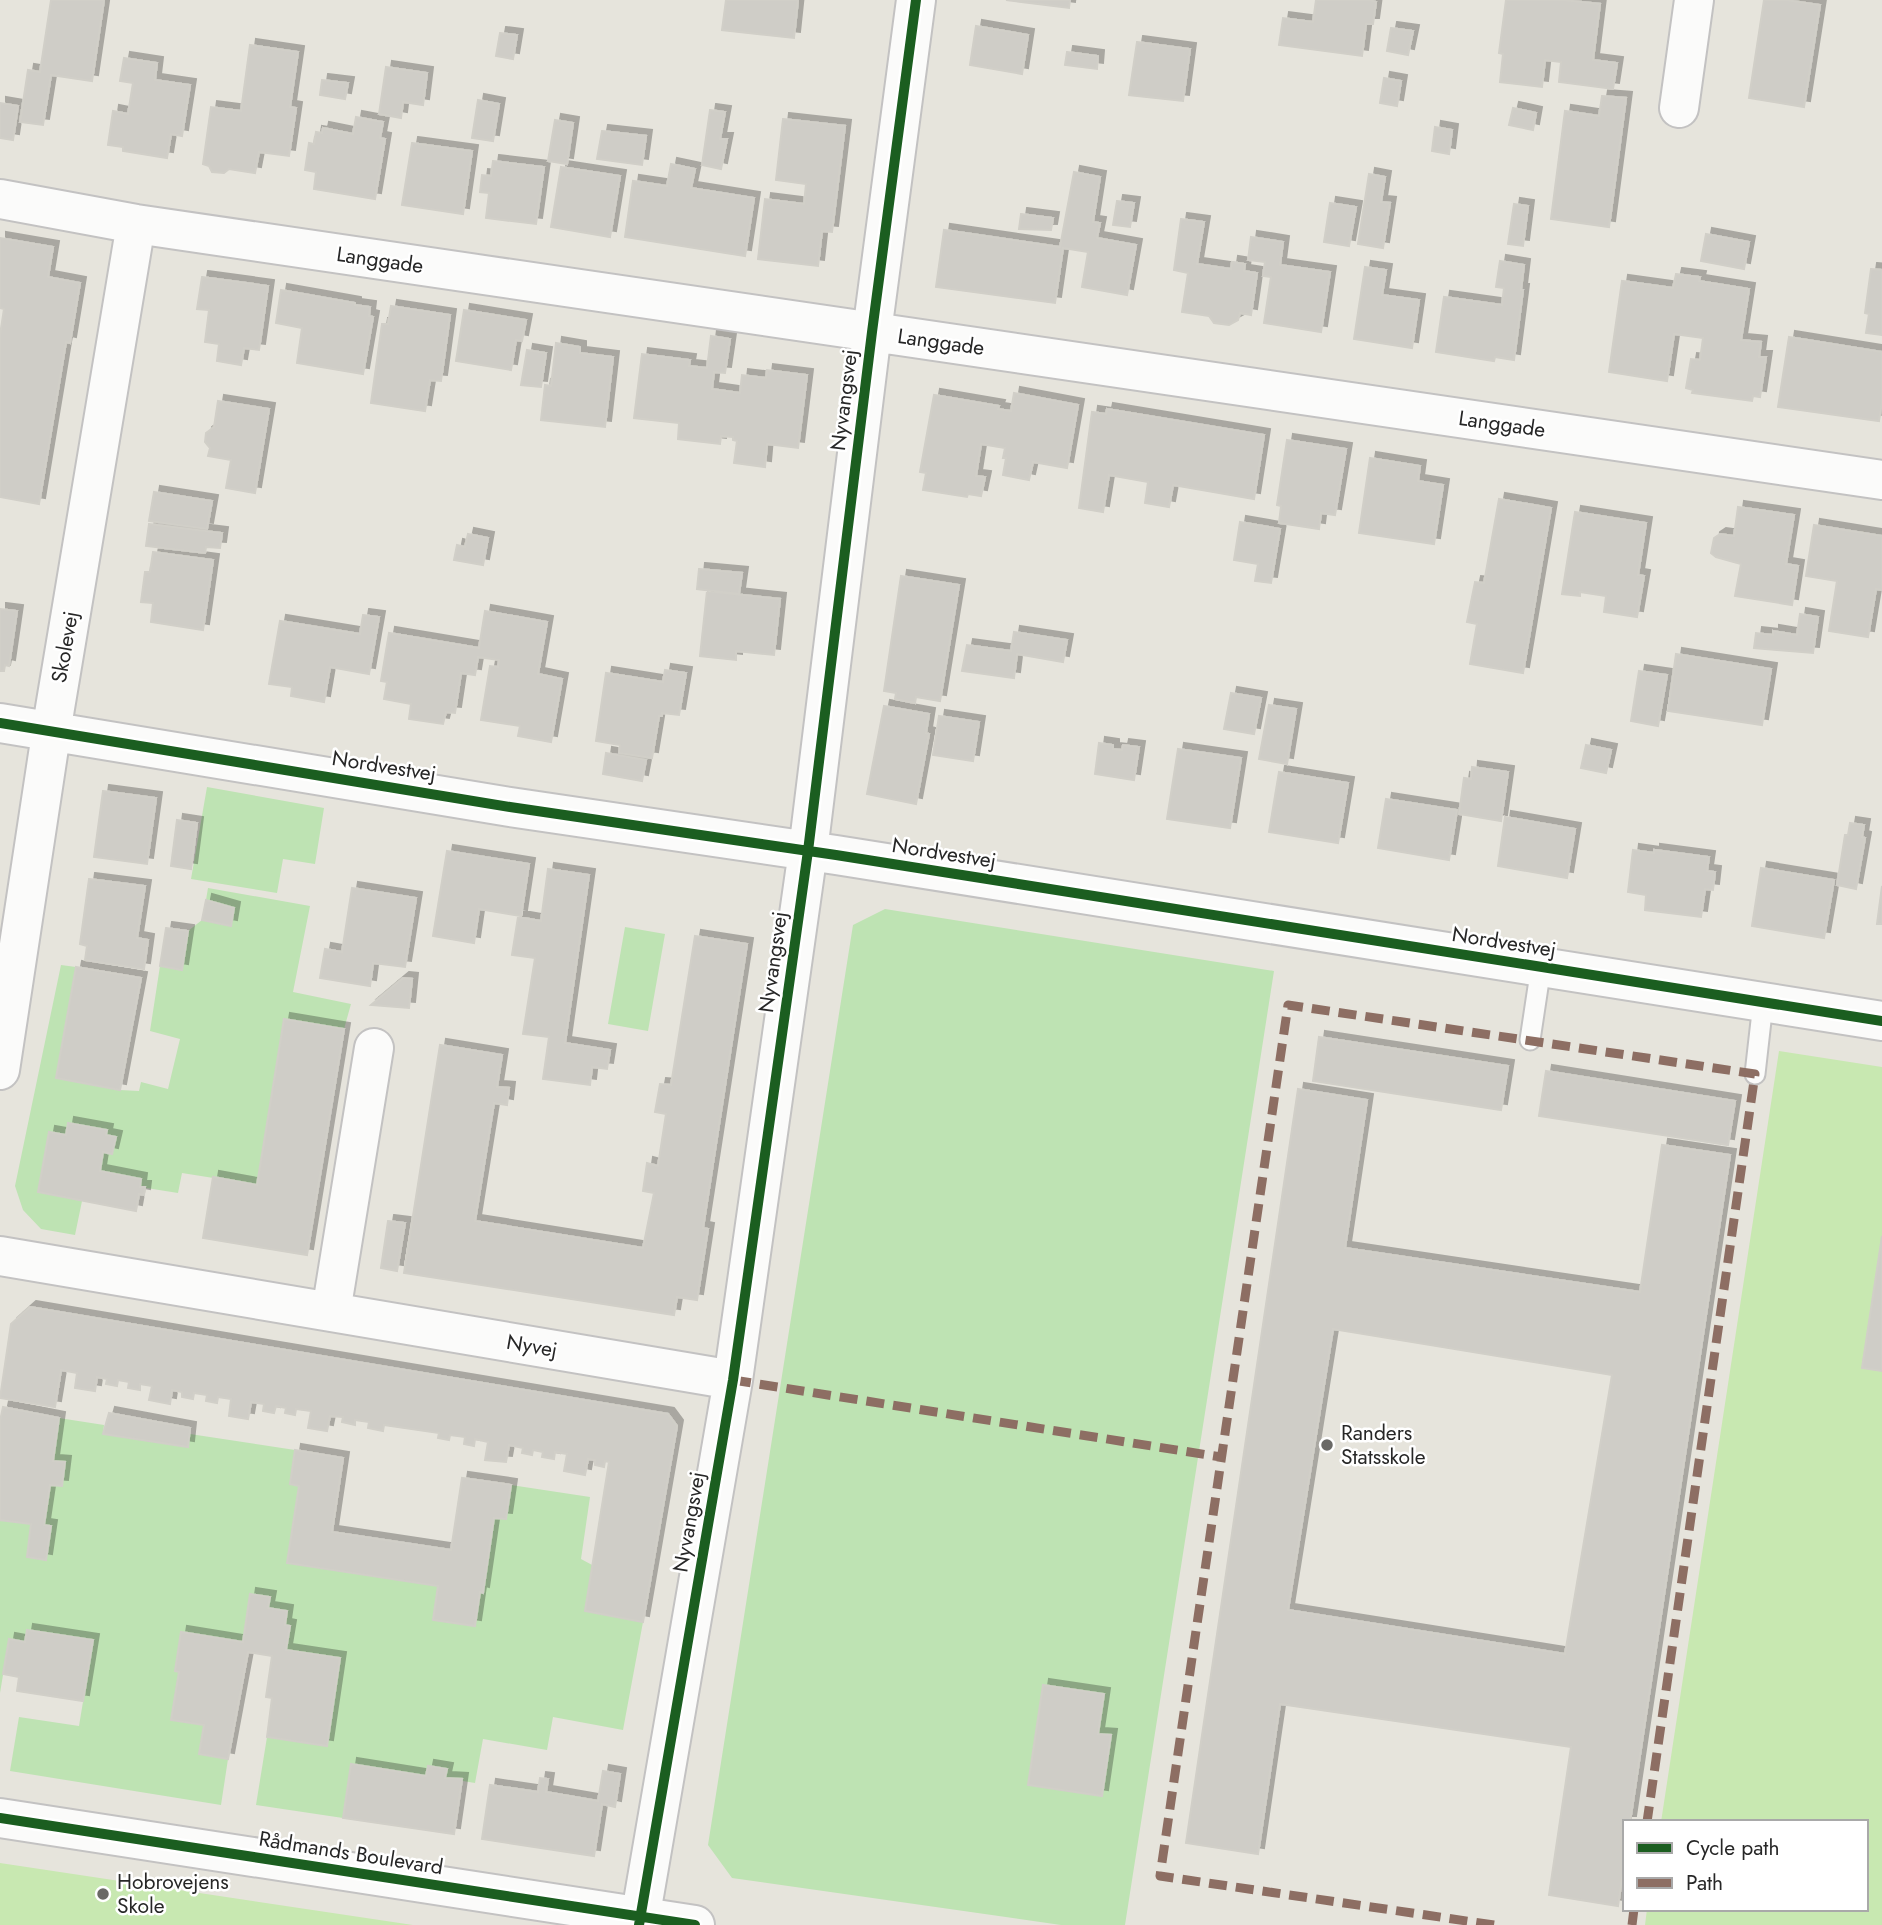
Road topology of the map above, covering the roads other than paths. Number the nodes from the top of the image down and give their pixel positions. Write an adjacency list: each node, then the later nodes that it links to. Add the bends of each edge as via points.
1 (916, 0): 6 (street, Nyvangsvej)
2 (1694, 0): 3 (street)
3 (1679, 108)
4 (0, 200): 5 (street, Langgade)
5 (136, 224): 6 (street, Langgade); 9 (street, Skolevej)
6 (872, 332): 7 (street, Langgade); 10 (street, Nyvangsvej)
7 (1882, 480)
8 (0, 723): 9 (street, Nordvestvej)
9 (51, 731): 10 (street, Nordvestvej); 16 (street, Skolevej)
10 (808, 851): 11 (street, Nordvestvej); 20 (street, Nyvangsvej)
11 (1541, 967): 12 (street, Nordvestvej); 14 (lane)
12 (1763, 1003): 13 (street, Nordvestvej); 17 (lane)
13 (1882, 1021)
14 (1531, 1040)
15 (374, 1048): 19 (street)
16 (0, 1070)
17 (1755, 1074)
18 (0, 1256): 19 (street, Nyvej)
19 (331, 1312): 20 (street, Nyvej)
20 (733, 1380): 22 (street, Nyvangsvej)
21 (0, 1818): 22 (street, Rådmands Boulevard)
22 (640, 1921): 23 (street, Rådmands Boulevard)
23 (695, 1925)

